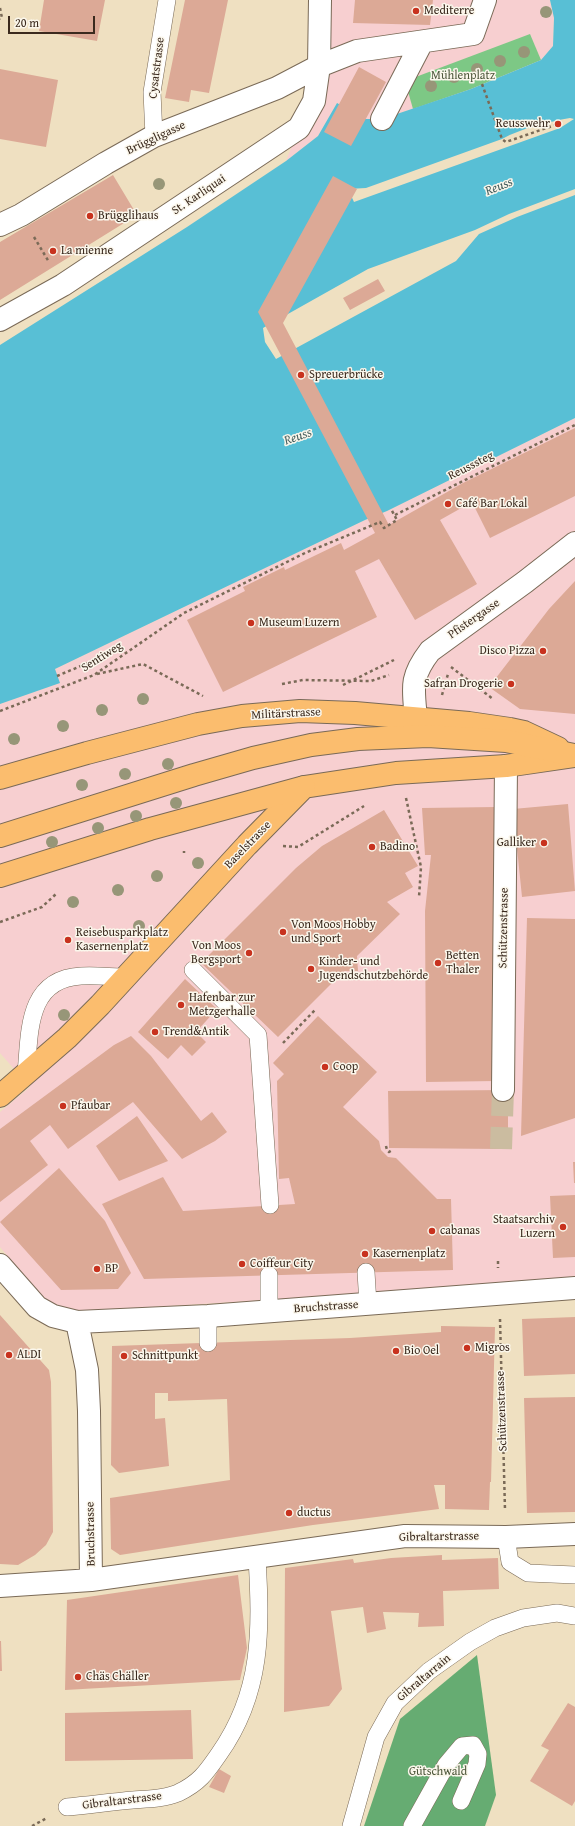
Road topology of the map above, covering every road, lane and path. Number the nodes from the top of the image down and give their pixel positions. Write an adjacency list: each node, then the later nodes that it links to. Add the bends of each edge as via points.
1 (167, 0): 11 (lane, Cysatstrasse, via 152,92)
2 (320, 0): 7 (street, St. Karliquai)
3 (484, 0): 6 (street, via 473,34)
4 (0, 8): 5 (path)
5 (0, 19)
6 (422, 42): 7 (street, via 357,51); 9 (street)
7 (319, 66): 11 (street, Brüggligasse, via 277,88); 14 (street, St. Karliquai, via 314,101 299,128)
8 (482, 84): 10 (path, via 502,139 506,142)
9 (382, 119)
10 (558, 124)
11 (154, 136): 12 (street, Brüggligasse)
12 (21, 215): 13 (street, Brüggligasse); 14 (path)
13 (0, 225)
14 (63, 285): 15 (street, St. Karliquai)
15 (0, 320)
16 (575, 424): 18 (path, Reusssteg)
17 (391, 509): 18 (path)
18 (395, 515): 19 (path, Reusssteg, via 397,520)
19 (384, 528): 25 (path, Sentiweg, via 380,522 305,552 184,613)
20 (575, 543): 23 (street, Pfistergasse, via 440,643 430,651)
21 (452, 660): 24 (path)
22 (88, 663): 26 (path)
23 (420, 665): 27 (path, via 371,681); 32 (street, Pfistergasse, via 414,677)
24 (450, 667): 28 (path); 30 (path)
25 (94, 675): 29 (path, via 143,664); 31 (path, Sentiweg)
26 (57, 676)
27 (353, 680)
28 (442, 697)
29 (210, 698)
30 (494, 700)
31 (0, 711)
32 (412, 727): 33 (main road, via 506,741); 35 (main road, Militärstrasse, via 354,713 300,711 221,719); 39 (main road, via 358,739 281,751 194,775)
33 (575, 756): 34 (main road)
34 (506, 766): 36 (main road, via 396,773); 50 (street, Schützenstrasse)
35 (0, 778)
36 (304, 787): 41 (main road, via 150,829); 46 (main road, Baselstrasse, via 247,845)
37 (406, 795): 43 (path, via 420,867)
38 (366, 805): 40 (path, via 298,847)
39 (0, 836)
40 (279, 846)
41 (0, 876)
42 (56, 894): 44 (path, via 42,907)
43 (419, 897)
44 (0, 922)
45 (193, 970): 48 (lane, via 258,1035)
46 (127, 977): 49 (main road, Baselstrasse, via 67,1038); 49 (lane, via 80,976 58,980 46,989 32,1014)
47 (315, 1010): 48 (path, via 273,1052)
48 (260, 1054): 54 (lane)
49 (26, 1074): 51 (main road, Baselstrasse)
50 (502, 1090)
51 (0, 1096)
52 (386, 1146): 53 (path, via 389,1152)
53 (392, 1150)
54 (270, 1205)
55 (498, 1261): 60 (path, Schützenstrasse)
56 (0, 1265): 64 (street, Bruchstrasse, via 37,1307 53,1316)
57 (366, 1272): 61 (lane)
58 (269, 1275): 62 (lane)
59 (575, 1288): 60 (street, Bruchstrasse)
60 (499, 1293): 61 (street, Bruchstrasse); 67 (path, Schützenstrasse)
61 (368, 1304): 62 (street, Bruchstrasse)
62 (269, 1311): 63 (street, Bruchstrasse)
63 (208, 1316): 64 (street, Bruchstrasse); 65 (lane)
64 (77, 1322): 70 (street, Bruchstrasse, via 88,1377)
65 (208, 1343)
66 (575, 1534): 67 (street, Gibraltarstrasse)
67 (506, 1536): 68 (street, Gibraltarstrasse, via 405,1536); 69 (lane, via 510,1562 528,1573)
68 (257, 1557): 70 (street, Gibraltarstrasse); 74 (lane, Gibraltarstrasse, via 260,1617 256,1665 244,1709 229,1740 203,1777 177,1793 159,1798)
69 (575, 1575)
70 (91, 1580): 71 (street, Gibraltarstrasse)
71 (0, 1586)
72 (575, 1616): 75 (lane, Gibraltarrain, via 558,1613 523,1618 495,1628 429,1671 395,1703 376,1737)
73 (461, 1801): 76 (lane, via 477,1764 478,1754 473,1745 462,1746 446,1765)
74 (67, 1807)
75 (351, 1826)
76 (412, 1826)

